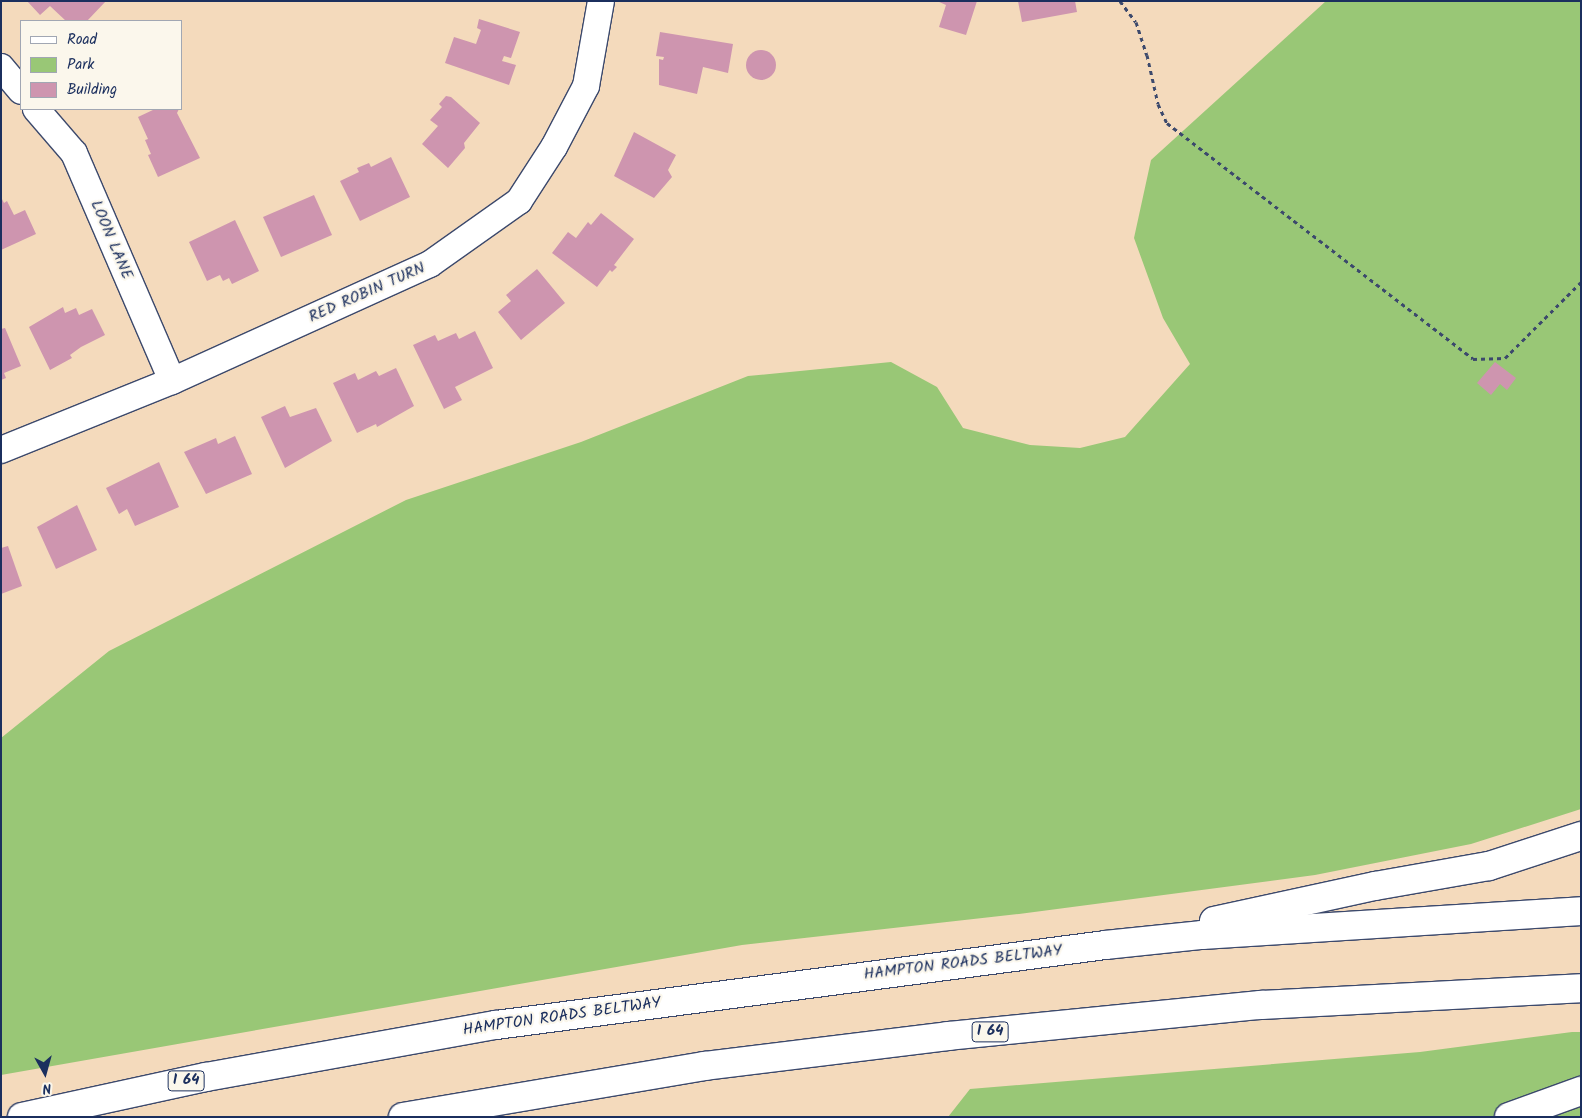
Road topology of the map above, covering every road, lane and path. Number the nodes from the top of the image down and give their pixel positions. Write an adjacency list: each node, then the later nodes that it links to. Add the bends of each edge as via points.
1 (602, 1): 7 (street, RED ROBIN TURN, via 586,86 554,147 519,201 430,264)
2 (1120, 1): 6 (path, via 1136,22 1148,55 1158,104 1167,123 1473,359 1505,358)
3 (1, 67): 4 (street)
4 (20, 90)
5 (37, 110): 7 (street, LOON LANE, via 74,153)
6 (1581, 282)
7 (172, 381): 8 (street, RED ROBIN TURN)
8 (1, 450)
9 (1581, 836): 11 (highway, via 1489,866 1375,886)
10 (1581, 912): 11 (highway, I 64, via 1202,935)
11 (1105, 945): 14 (highway, HAMPTON ROADS BELTWAY / I 64, via 496,1025 206,1077)
12 (1581, 988): 15 (highway, I 64, via 1261,1006 948,1036 705,1066)
13 (1581, 1091): 16 (highway)
14 (22, 1117)
15 (403, 1117)
16 (1509, 1117)

